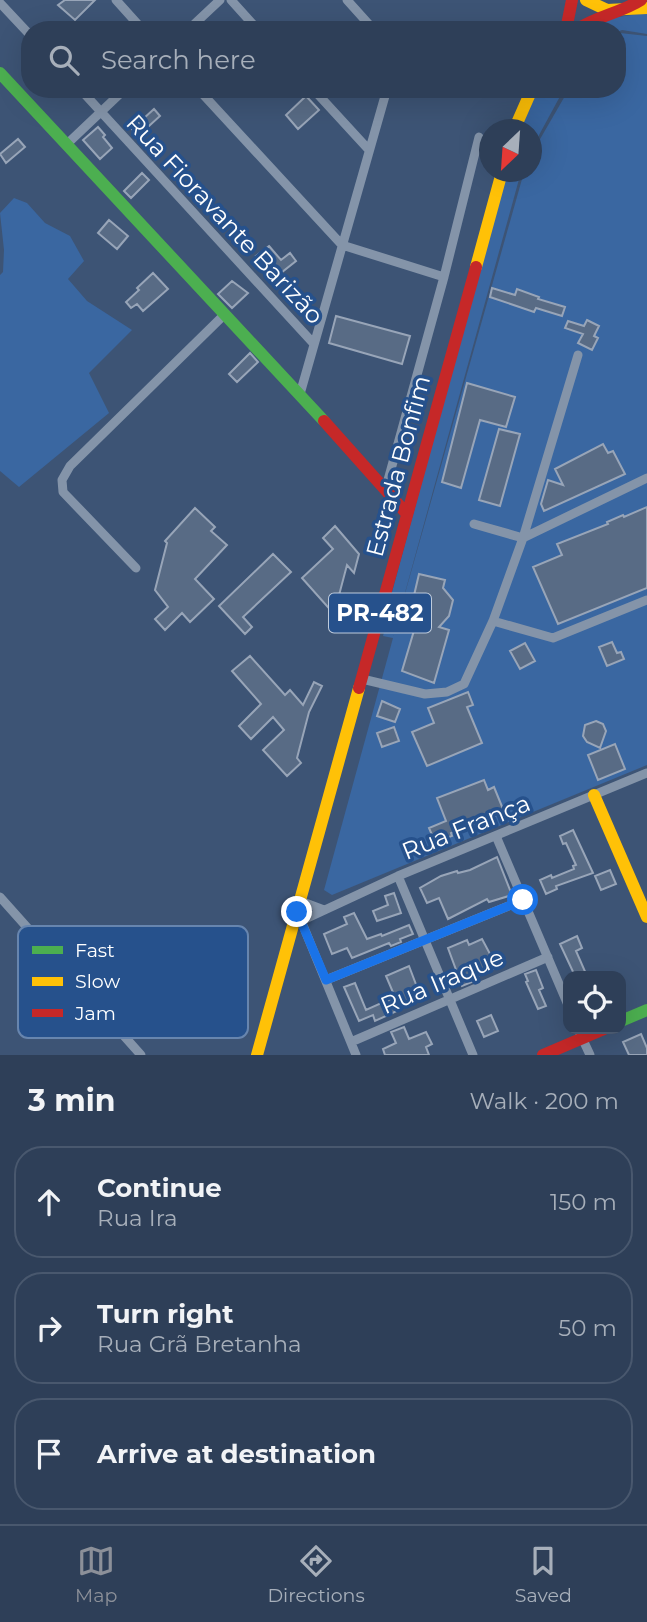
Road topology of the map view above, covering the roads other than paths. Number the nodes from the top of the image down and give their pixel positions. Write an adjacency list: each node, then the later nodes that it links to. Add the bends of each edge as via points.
1 (116, 0): 11 (street)
2 (219, 0): 12 (street)
3 (231, 0): 13 (street)
4 (346, 0): 14 (street)
5 (572, 0): 15 (main road)
6 (586, 0): 10 (main road, via 598,8)
7 (641, 0): 10 (main road)
8 (0, 2): 17 (street)
9 (647, 8): 10 (main road)
10 (618, 11): 16 (main road)
11 (135, 21)
12 (197, 21)
13 (250, 21)
14 (366, 21)
15 (568, 21)
16 (590, 21)
17 (21, 25)
18 (0, 73): 19 (main road)
19 (21, 96)
20 (23, 98): 30 (main road)
21 (88, 98): 27 (street, Rua Fioravante Barizão)
22 (116, 98): 27 (street)
23 (206, 98): 33 (street)
24 (321, 98): 31 (street)
25 (384, 98): 31 (street)
26 (528, 98): 28 (main road)
27 (101, 112): 30 (street); 36 (street, Rua Fioravante Barizão)
28 (519, 119)
29 (479, 136): 34 (street)
30 (67, 145): 35 (main road)
31 (369, 150): 33 (street)
32 (499, 182): 41 (main road, Estrada Bonfim / PR-482)
33 (342, 245): 34 (street); 36 (street)
34 (444, 276): 40 (street)
35 (225, 314): 38 (main road); 44 (street, via 70,466 62,480 63,492)
36 (314, 344): 38 (street)
37 (578, 355): 43 (street)
38 (300, 394): 40 (main road)
39 (647, 478): 43 (street)
40 (385, 491): 41 (main road)
41 (407, 514): 47 (main road, Estrada Bonfim / PR-482)
42 (474, 524): 43 (street)
43 (523, 538): 46 (street)
44 (136, 568)
45 (647, 600): 46 (street, via 554,638)
46 (493, 621): 47 (street, via 470,675 456,690 425,694)
47 (362, 679): 55 (main road, Estrada Bonfim / PR-482)
48 (647, 774): 49 (street, Rua França)
49 (594, 795): 50 (street, Rua França); 56 (main road)
50 (496, 836): 51 (street, Rua França); 53 (street)
51 (398, 876): 54 (street, Rua França); 58 (street)
52 (0, 897): 57 (street)
53 (523, 900): 58 (street); 59 (street)
54 (324, 911): 55 (street); 55 (street, Rua França)
55 (300, 912): 60 (street); 69 (main road, Estrada Bonfim / PR-482)
56 (647, 917)
57 (26, 926)
58 (425, 940): 60 (street); 62 (street)
59 (548, 957): 61 (street); 62 (street, Rua Iraque)
60 (326, 980): 67 (street)
61 (563, 993)
62 (450, 999): 67 (street, Rua Iraque); 71 (street)
63 (647, 1010): 64 (main road)
64 (626, 1019)
65 (580, 1034): 72 (main road); 73 (street)
66 (126, 1038): 68 (street)
67 (351, 1041): 70 (street)
68 (141, 1055)
69 (257, 1055)
70 (356, 1055)
71 (473, 1055)
72 (543, 1055)
73 (590, 1055)

